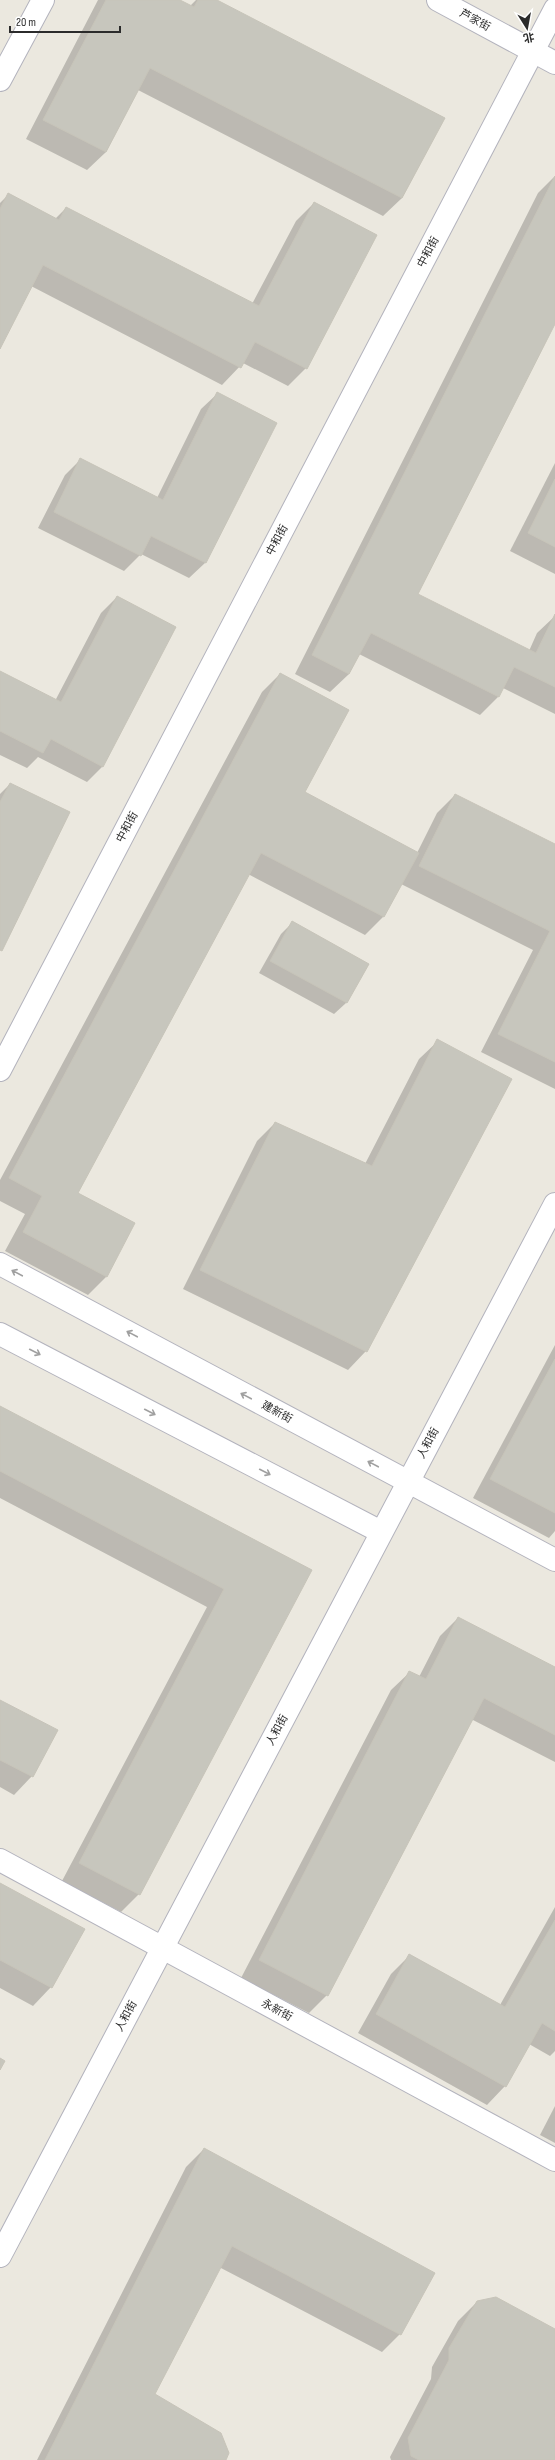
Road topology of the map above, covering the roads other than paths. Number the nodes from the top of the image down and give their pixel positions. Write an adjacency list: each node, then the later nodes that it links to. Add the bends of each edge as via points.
1 (43, 0): 6 (street)
2 (438, 0): 4 (street, 芦家街)
3 (555, 9): 4 (street, 中和街)
4 (533, 51): 5 (street, 芦家街); 7 (street, 中和街)
5 (555, 63)
6 (0, 80)
7 (0, 1070)
8 (555, 1204): 11 (street, 人和街)
9 (0, 1264): 11 (street, 建新街, one-way to 9)
10 (0, 1334): 12 (street, one-way to 12)
11 (408, 1482): 12 (street, 人和街); 13 (street, 建新街)
12 (381, 1532): 15 (street, 人和街)
13 (555, 1560)
14 (0, 1860): 15 (street, 永新街)
15 (162, 1948): 16 (street, 永新街); 17 (street, 人和街)
16 (555, 2160)
17 (0, 2256)

